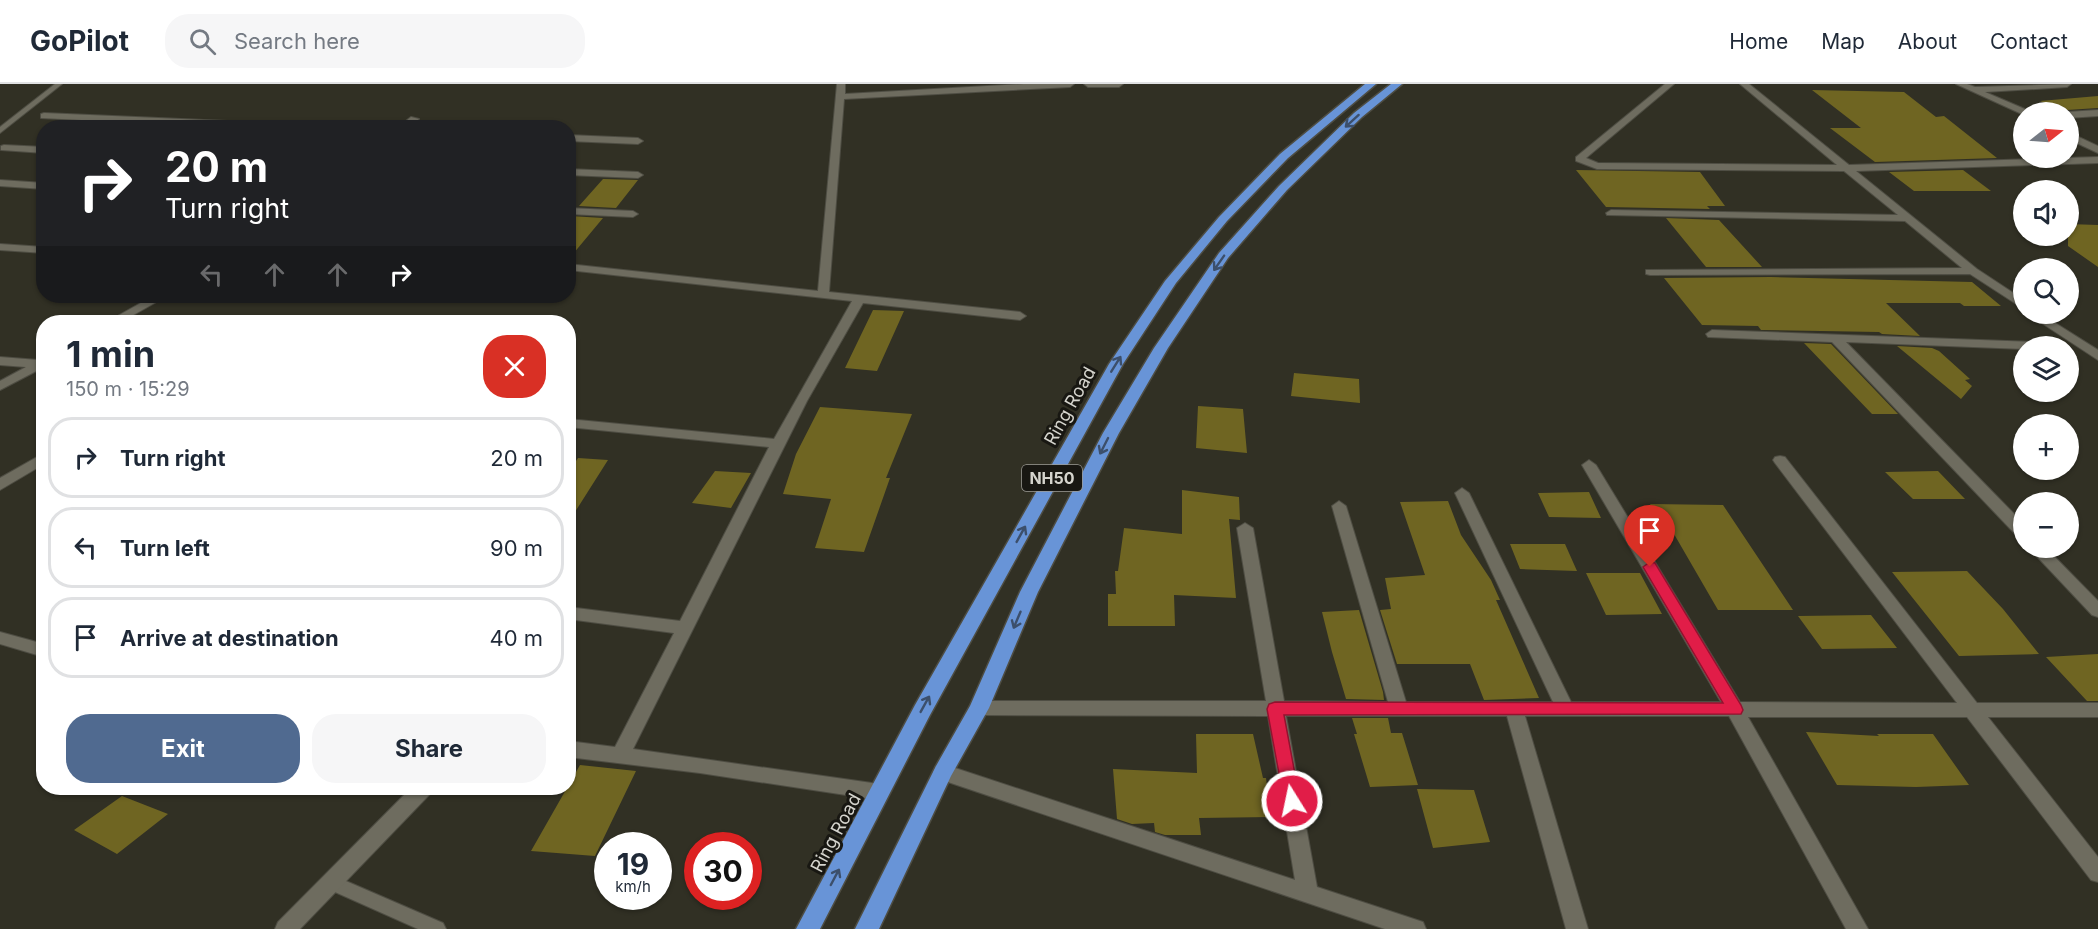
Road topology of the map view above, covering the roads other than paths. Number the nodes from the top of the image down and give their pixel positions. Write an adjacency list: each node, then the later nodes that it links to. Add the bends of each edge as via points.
1 (59, 84): 19 (lane)
2 (841, 84): 13 (street)
3 (1070, 84): 13 (street)
4 (1088, 84): 5 (street)
5 (1119, 84)
6 (1371, 84): 85 (highway, Ring Road / NH50, one-way to 6, via 1116,364 1171,281 1222,219 1284,156)
7 (1397, 84): 74 (highway, NH50, one-way to 74, via 1283,188 1223,256 1167,339 1111,433 1029,592)
8 (1670, 84): 27 (street, via 1579,159 1597,166)
9 (1744, 84): 27 (street)
10 (1960, 84): 12 (street)
11 (2067, 84): 12 (street)
12 (1973, 90): 14 (street)
13 (840, 97): 41 (street)
14 (2013, 107)
15 (2098, 113): 16 (street)
16 (2079, 114)
17 (44, 116): 18 (street)
18 (135, 120)
19 (0, 131)
20 (576, 138): 22 (street)
21 (2079, 140): 25 (street)
22 (638, 141)
23 (4, 148): 24 (street)
24 (36, 150)
25 (2098, 150)
26 (2098, 160): 27 (street)
27 (1844, 168): 35 (street)
28 (576, 172): 29 (street)
29 (638, 175)
30 (0, 183): 31 (street)
31 (36, 185)
32 (576, 211): 34 (street)
33 (1611, 213): 35 (street)
34 (633, 214)
35 (1906, 218): 39 (street)
36 (0, 247): 37 (street)
37 (36, 249)
38 (576, 268): 41 (street)
39 (1973, 271): 40 (street); 42 (street)
40 (1650, 272)
41 (823, 296): 43 (street)
42 (2013, 298)
43 (859, 300): 46 (street); 59 (street)
44 (148, 303): 45 (street)
45 (126, 315)
46 (1020, 316)
47 (2049, 324): 52 (street)
48 (1712, 334): 49 (street)
49 (1835, 338): 50 (street); 66 (street)
50 (2013, 344)
51 (2079, 348): 52 (street)
52 (2085, 348): 53 (street)
53 (2098, 356)
54 (0, 362): 55 (street)
55 (36, 363)
56 (36, 366): 57 (street)
57 (0, 386)
58 (576, 424): 59 (street)
59 (778, 444): 71 (street)
60 (1780, 460): 80 (street)
61 (36, 462): 63 (street)
62 (1589, 465): 79 (street)
63 (0, 484)
64 (1462, 493): 78 (street)
65 (1340, 506): 76 (street)
66 (2013, 523)
67 (1245, 528): 75 (street)
68 (2047, 558): 69 (street)
69 (2098, 611)
70 (576, 614): 71 (street)
71 (684, 628): 83 (street)
72 (0, 638): 73 (street)
73 (36, 649)
74 (979, 708): 75 (street); 84 (highway, NH50)
75 (1275, 709): 76 (street); 89 (street)
76 (1399, 709): 77 (street)
77 (1514, 709): 78 (street); 95 (street)
78 (1565, 709): 79 (street)
79 (1735, 710): 80 (street); 96 (street)
80 (1972, 710): 81 (street); 87 (street)
81 (2098, 710)
82 (576, 750): 83 (street)
83 (620, 756): 85 (street)
84 (943, 772): 89 (street); 93 (highway, NH50)
85 (879, 792): 92 (highway, Ring Road / NH50, one-way to 85)
86 (416, 795): 88 (street)
87 (2098, 873)
88 (332, 883): 90 (street); 91 (lane)
89 (1308, 893): 94 (street)
90 (286, 929)
91 (437, 929)
92 (808, 929)
93 (867, 929)
94 (1415, 929)
95 (1577, 929)
96 (1857, 929)

